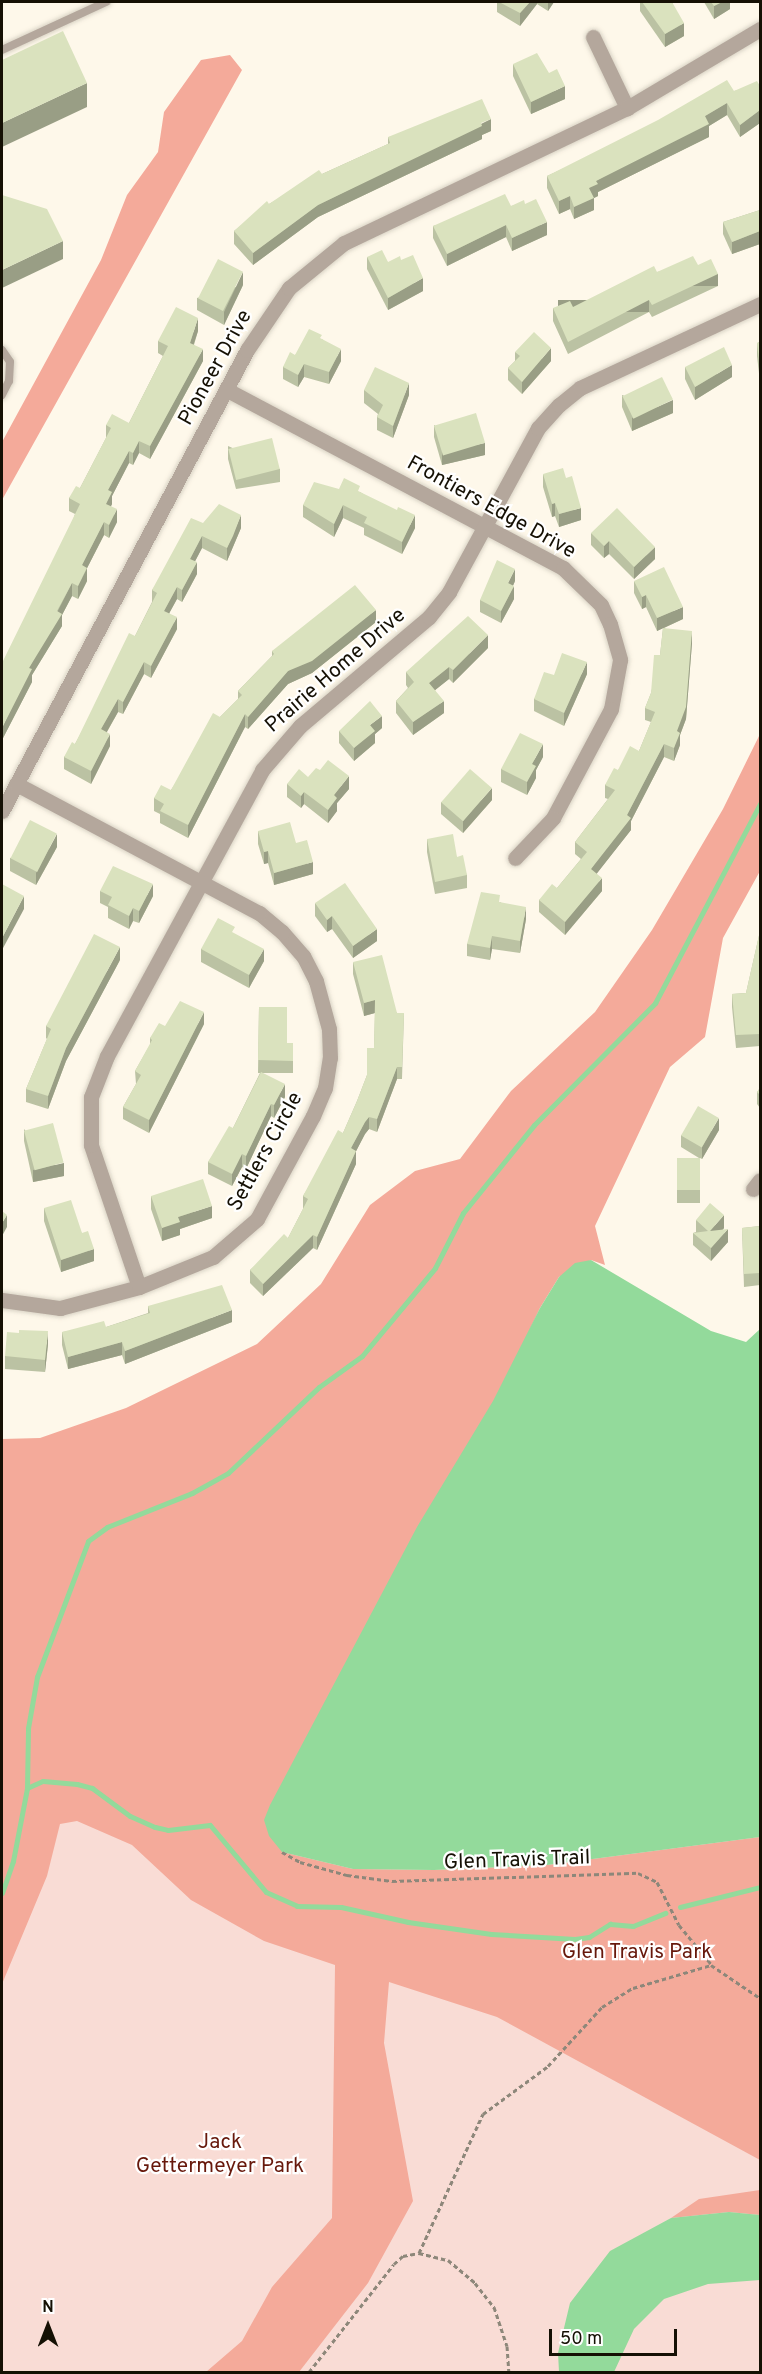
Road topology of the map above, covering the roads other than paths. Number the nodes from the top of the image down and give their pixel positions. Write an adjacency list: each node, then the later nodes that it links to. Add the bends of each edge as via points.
1 (106, 2): 4 (lane)
2 (760, 29): 5 (street, Pioneer Drive)
3 (592, 38): 5 (street)
4 (2, 50)
5 (627, 108): 8 (street, Pioneer Drive, via 373,228 317,262 275,305)
6 (760, 304): 10 (street, Prairie Home Drive, via 580,388 538,428)
7 (2, 350): 9 (lane, via 10,362 9,381)
8 (227, 390): 10 (street, Frontiers Edge Drive); 11 (street, Pioneer Drive)
9 (2, 395)
10 (485, 526): 13 (street, Frontiers Edge Drive, via 563,568 583,585 610,624 620,660 611,709 574,783 542,832); 14 (street, Prairie Home Drive, via 449,592 429,617 300,726 268,762)
11 (16, 784): 12 (street, Pioneer Drive); 14 (street, Settlers Circle)
12 (2, 811)
13 (515, 858)
14 (201, 883): 15 (street, Prairie Home Drive, via 107,1056 91,1097 91,1145); 15 (street, Settlers Circle, via 259,913 303,956 326,1008 330,1058 325,1088 313,1116 257,1219 213,1257)
15 (139, 1287): 16 (street, Settlers Circle, via 60,1308)
16 (2, 1300)

